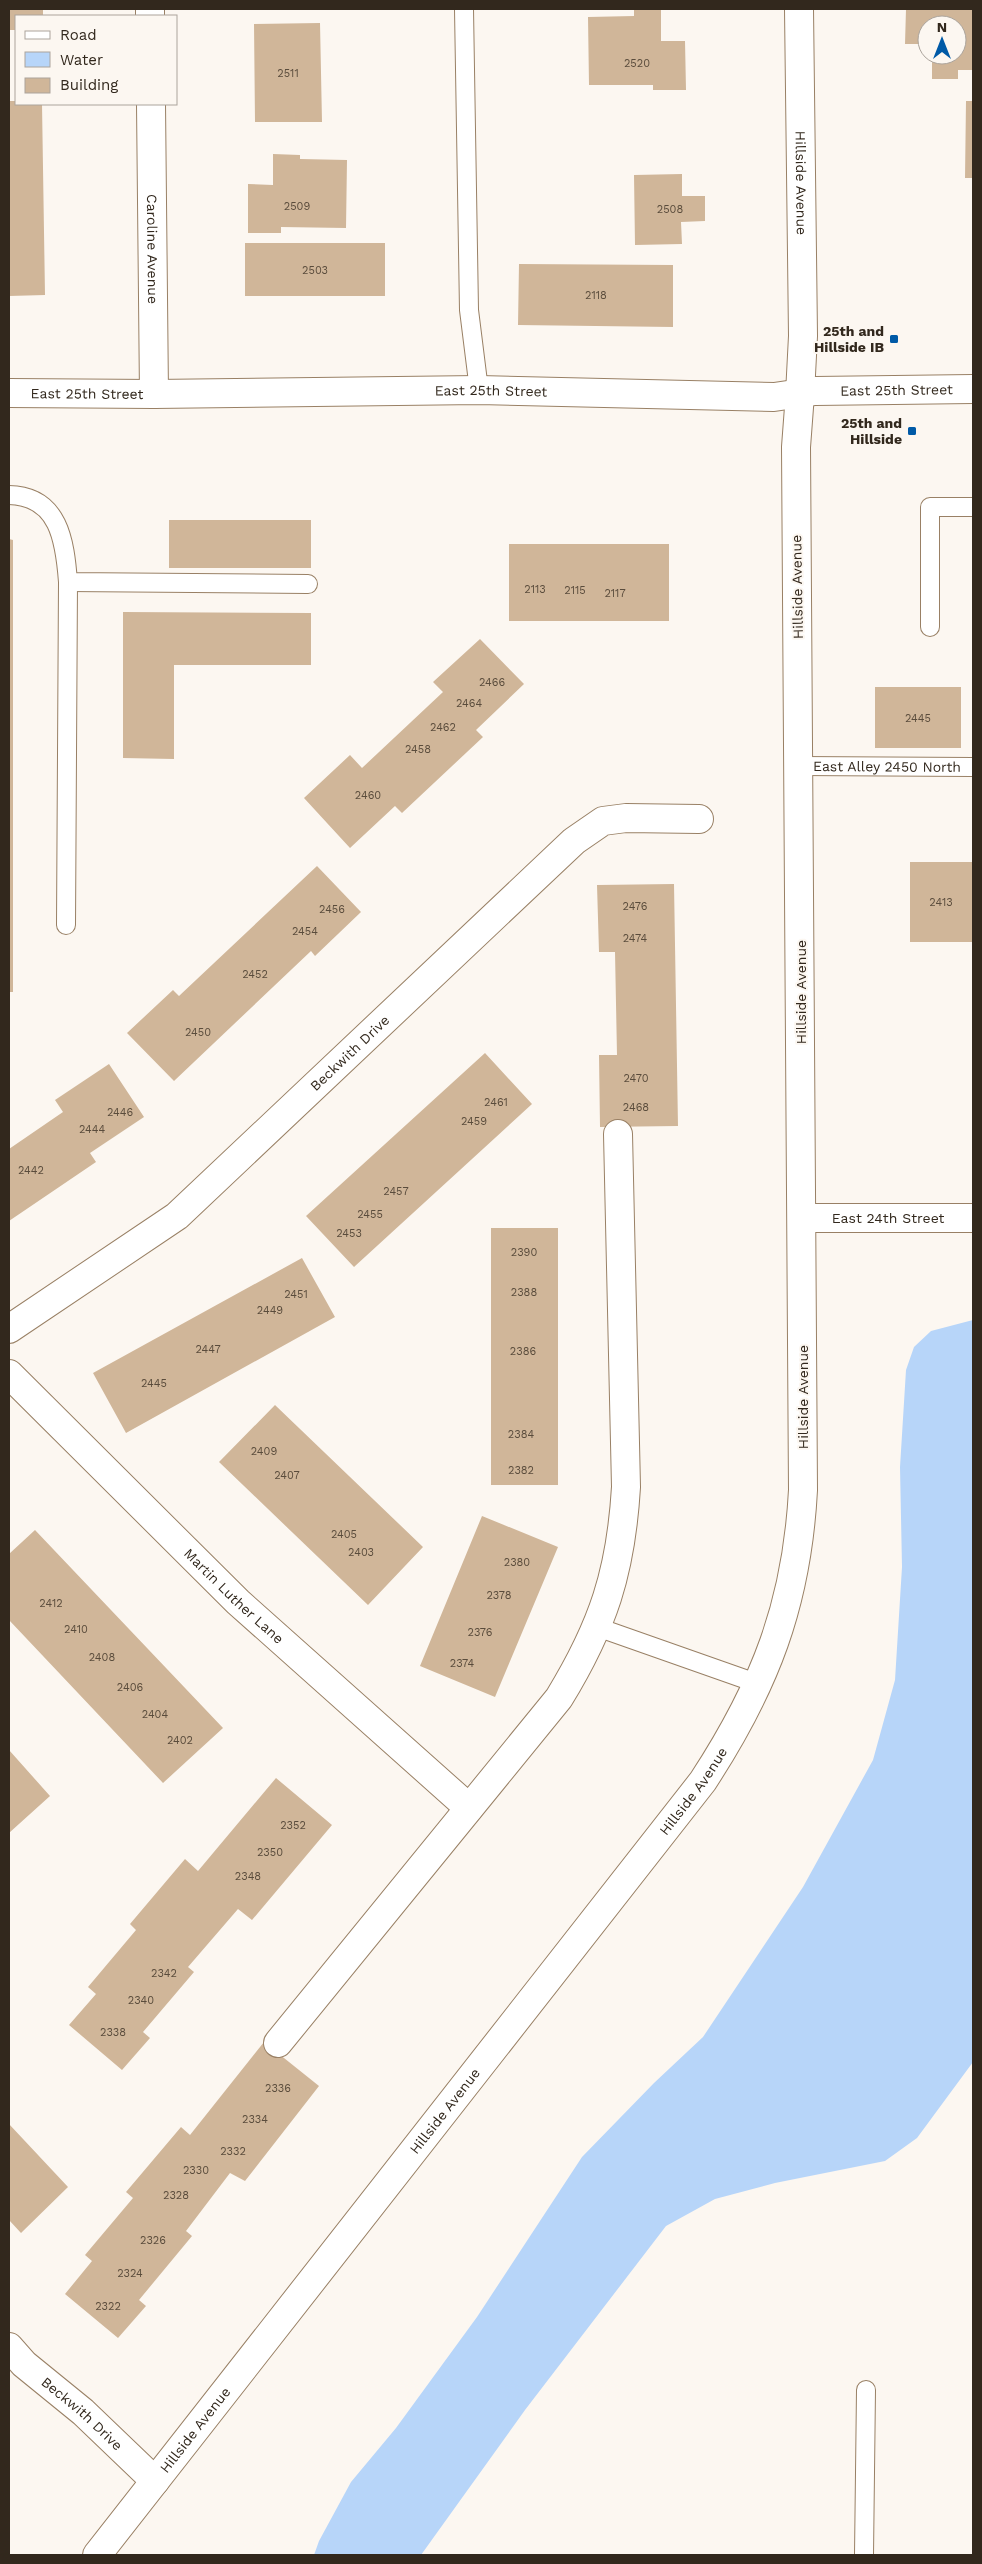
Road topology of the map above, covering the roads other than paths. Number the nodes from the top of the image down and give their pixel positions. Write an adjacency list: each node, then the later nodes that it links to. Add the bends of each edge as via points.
1 (464, 9): 4 (lane, via 469,310)
2 (799, 9): 8 (street, Hillside Avenue, via 803,336)
3 (151, 105): 7 (street, Caroline Avenue)
4 (478, 390): 7 (street, East 25th Street); 8 (street, East 25th Street, via 746,397)
5 (973, 390): 8 (street, East 25th Street, via 835,390)
6 (9, 393): 7 (street, East 25th Street)
7 (154, 394)
8 (800, 394): 14 (street, Hillside Avenue, via 796,447)
9 (9, 495): 11 (lane, via 26,496 52,513 66,547)
10 (973, 507): 13 (lane, via 930,507)
11 (68, 582): 12 (lane); 17 (lane)
12 (308, 584)
13 (930, 627)
14 (799, 766): 15 (lane, East Alley 2450 North); 19 (street, Hillside Avenue)
15 (973, 767)
16 (700, 819): 21 (street, Beckwith Drive, via 626,818 603,821 574,841 177,1216)
17 (66, 925)
18 (618, 1134): 23 (street, via 626,1487 622,1542 616,1571)
19 (803, 1218): 20 (street, East 24th Street); 24 (street, Hillside Avenue, via 801,1526 785,1610)
20 (973, 1218)
21 (9, 1329)
22 (9, 1374): 25 (street, Martin Luther Lane, via 238,1602)
23 (597, 1627): 24 (lane); 25 (street, via 559,1698)
24 (759, 1684): 29 (street, Hillside Avenue, via 732,1738 703,1782)
25 (469, 1808): 26 (street)
26 (278, 2043)
27 (9, 2347): 29 (street, Beckwith Drive)
28 (866, 2390): 31 (lane)
29 (155, 2481): 30 (street, Hillside Avenue)
30 (97, 2555)
31 (864, 2555)

